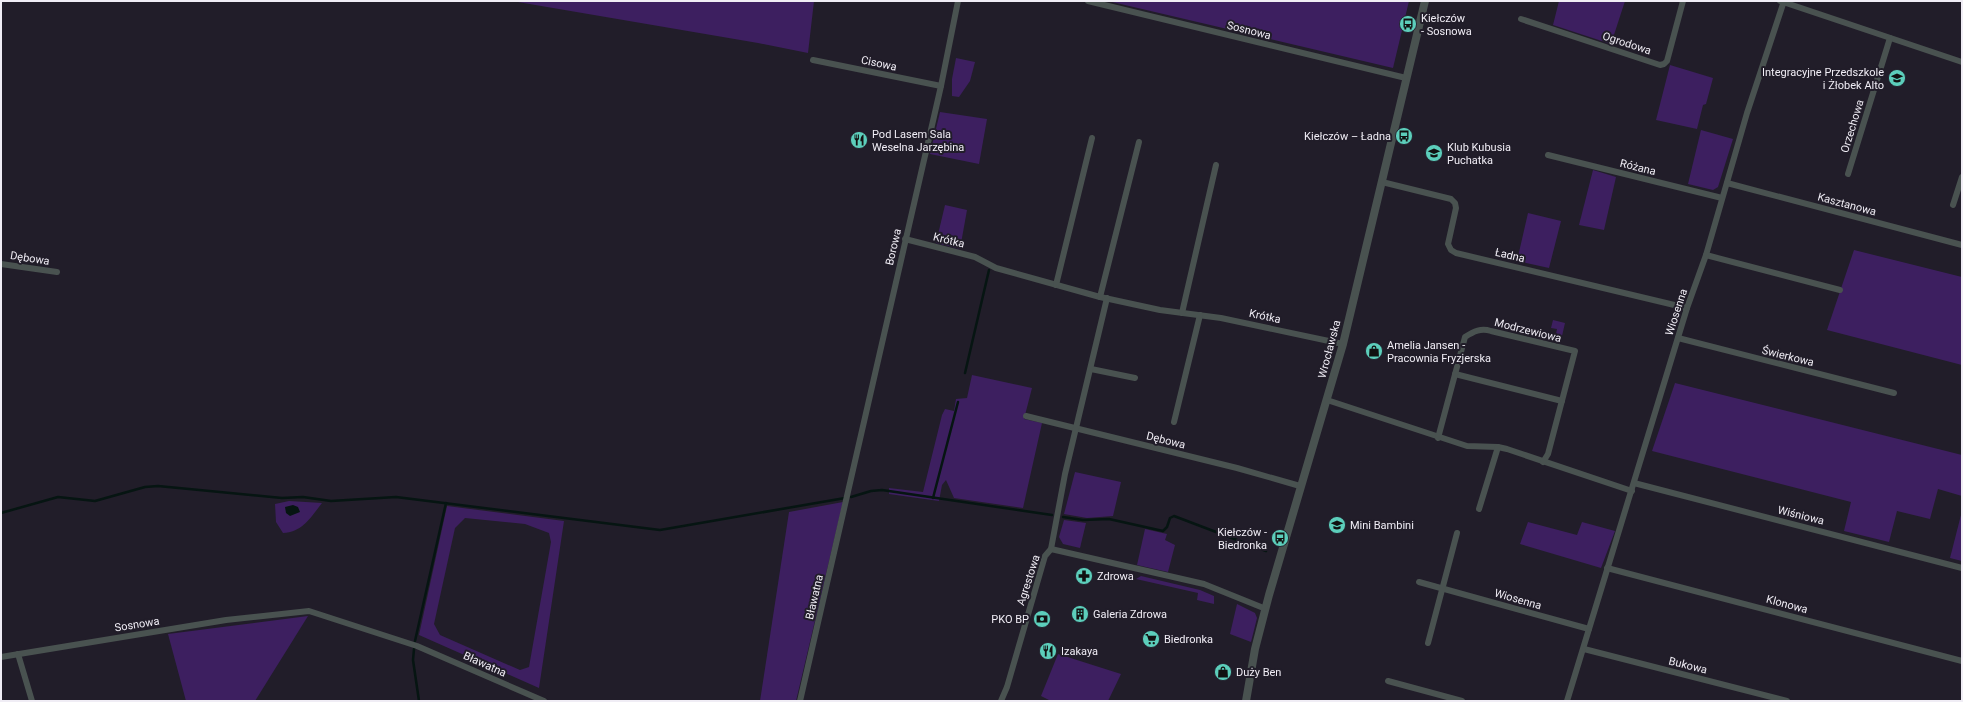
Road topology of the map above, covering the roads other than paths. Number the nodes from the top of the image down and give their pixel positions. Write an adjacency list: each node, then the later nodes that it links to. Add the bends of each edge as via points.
1 (958, 1): 11 (street, Borowa)
2 (1088, 1): 10 (street, Sosnowa)
3 (1425, 1): 10 (street, Wrocławska)
4 (1683, 1): 6 (street, Ogrodowa, via 1667,61 1664,64)
5 (1783, 1): 7 (street); 19 (street, Wiosenna)
6 (1520, 19)
7 (1890, 38): 9 (street); 16 (street, Orzechowa)
8 (813, 60): 11 (street, Cisowa)
9 (1962, 62)
10 (1406, 78): 18 (street, Wrocławska)
11 (941, 86): 22 (street, Borowa)
12 (1092, 138): 27 (street)
13 (1139, 142): 29 (street)
14 (1548, 155): 20 (street, Różana)
15 (1216, 165): 32 (street)
16 (1848, 174)
17 (1962, 177): 21 (street)
18 (1382, 182): 31 (street, Ładna, via 1451,199 1456,208 1448,244 1456,253); 35 (street, Wrocławska)
19 (1727, 183): 20 (street, Wiosenna); 23 (street, Kasztanowa)
20 (1722, 198): 24 (street, Wiosenna)
21 (1953, 205)
22 (905, 239): 27 (street, Krótka, via 981,258 996,268); 51 (street, Borowa)
23 (1962, 245)
24 (1706, 255): 28 (street); 31 (street, Wiosenna)
25 (1, 264): 26 (street, Dębowa)
26 (57, 272)
27 (1056, 285): 29 (street, Krótka)
28 (1840, 290)
29 (1100, 297): 30 (street, Krótka)
30 (1107, 298): 32 (street, Krótka); 36 (street)
31 (1687, 308): 34 (street, Wiosenna)
32 (1182, 313): 33 (street, Krótka)
33 (1200, 315): 35 (street, Krótka); 43 (street)
34 (1678, 338): 39 (street, Świerkowa); 48 (street, Wiosenna)
35 (1343, 344): 40 (street, Wrocławska)
36 (1091, 368): 38 (street); 44 (street)
37 (1455, 374): 41 (street); 41 (street, Modrzewiowa, via 1465,337 1483,329 1576,352); 45 (street, Modrzewiowa)
38 (1135, 378)
39 (1894, 393)
40 (1327, 400): 45 (street); 49 (street, Wrocławska)
41 (1562, 402): 47 (street, Modrzewiowa)
42 (1026, 416): 44 (street, Dębowa)
43 (1174, 422)
44 (1075, 428): 49 (street, Dębowa); 54 (street, Agrestowa)
45 (1438, 438): 46 (street, via 1467,446)
46 (1498, 447): 47 (street); 52 (street)
47 (1544, 462): 50 (street)
48 (1634, 483): 50 (street, Wiosenna); 56 (street, Wiśniowa)
49 (1300, 486): 59 (street, Wrocławska)
50 (1632, 491): 55 (street, Wiosenna)
51 (847, 498): 70 (street, Bławatna)
52 (1479, 509)
53 (1457, 533): 58 (street)
54 (1051, 549): 59 (street, via 1204,584); 71 (street, Agrestowa, via 1045,556)
55 (1608, 568): 60 (street, Wiosenna); 66 (street, Klonowa)
56 (1962, 568)
57 (1419, 582): 58 (street, Wiosenna)
58 (1442, 588): 60 (street, Wiosenna); 61 (street)
59 (1266, 609): 72 (street, Wrocławska)
60 (1589, 629): 63 (street, Wiosenna)
61 (1428, 642)
62 (417, 646): 64 (street, Sosnowa, via 309,611 226,620); 69 (street, Bławatna)
63 (1584, 649): 74 (street, Wiosenna); 75 (street, Bukowa)
64 (18, 654): 65 (street, Sosnowa); 68 (street)
65 (1, 657)
66 (1962, 660)
67 (1388, 681): 73 (street)
68 (32, 701)
69 (544, 701)
70 (800, 701)
71 (1001, 701)
72 (1246, 701)
73 (1462, 701)
74 (1568, 701)
75 (1787, 701)

